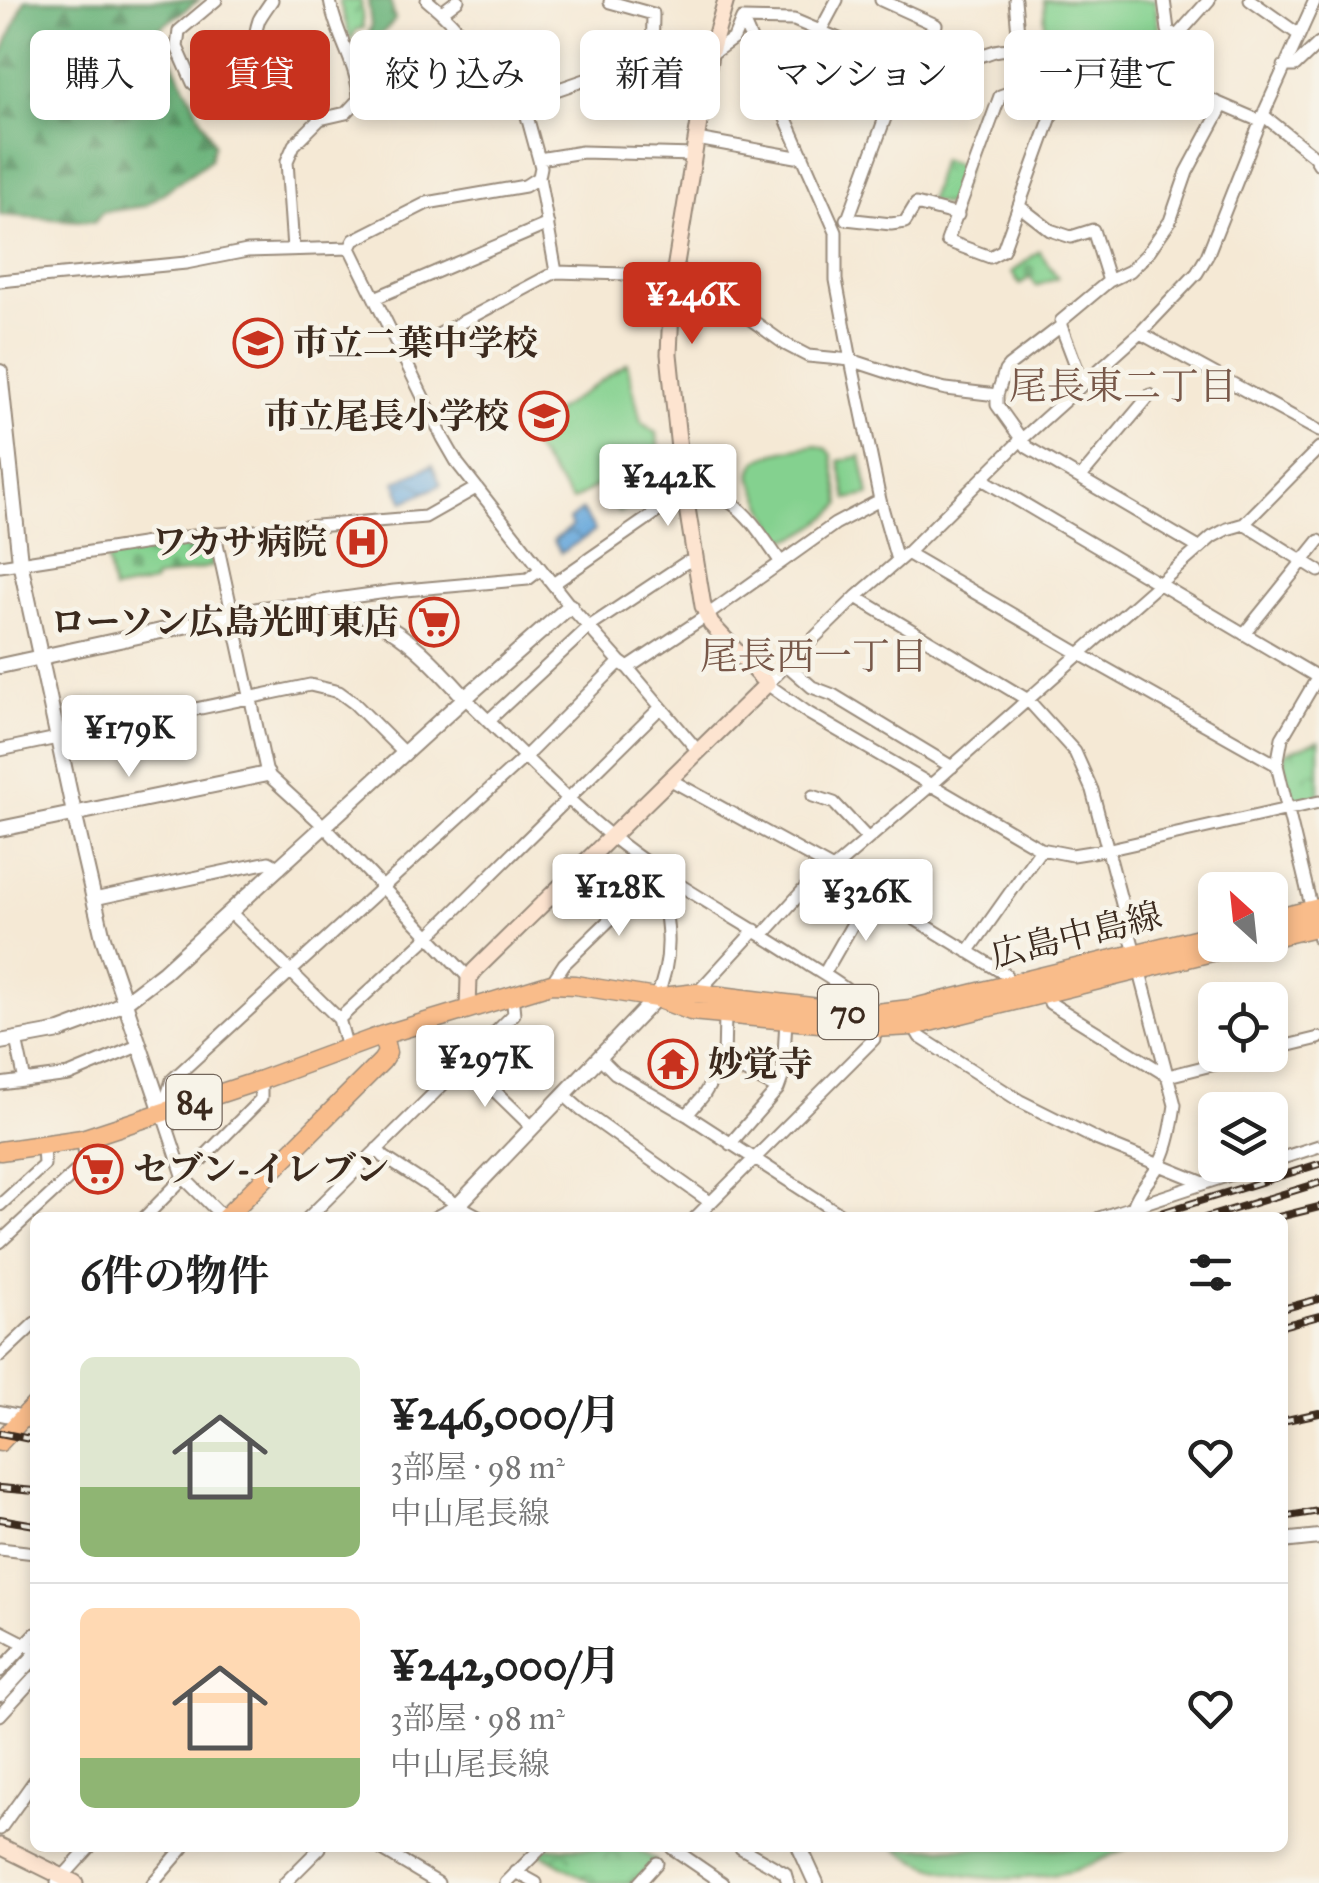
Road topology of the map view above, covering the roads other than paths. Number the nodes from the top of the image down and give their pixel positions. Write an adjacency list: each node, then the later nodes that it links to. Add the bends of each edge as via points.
1 (216, 0): 2 (street, via 179,31 176,47 193,83 209,96 231,94 246,82 259,20)
2 (272, 0)
3 (330, 0): 50 (street, via 359,99 346,112 320,119 294,145 287,161)
4 (427, 0): 15 (street)
5 (458, 0): 15 (street)
6 (611, 0): 18 (street, via 653,14)
7 (726, 0): 19 (main road)
8 (837, 0): 22 (street)
9 (880, 0): 23 (street, via 936,25)
10 (1015, 0): 24 (street)
11 (1164, 0): 25 (street)
12 (1209, 0): 26 (street)
13 (1250, 0): 27 (street)
14 (1315, 0): 27 (street)
15 (442, 12): 17 (street)
16 (742, 18): 20 (street); 21 (street, via 794,20); 29 (street, via 734,38)
17 (457, 30)
18 (653, 30)
19 (717, 30)
20 (748, 30)
21 (817, 30)
22 (820, 30)
23 (933, 30)
24 (1017, 30)
25 (1168, 30)
26 (1182, 30)
27 (1298, 34): 30 (street)
28 (1319, 43): 30 (street, via 1296,66)
29 (720, 48)
30 (1284, 66): 34 (street)
31 (1004, 95): 46 (street)
32 (1214, 101): 33 (street)
33 (1223, 105): 34 (street); 55 (street, via 1170,221 1148,254)
34 (1262, 118): 43 (street); 58 (street, via 1207,256)
35 (529, 120): 42 (street)
36 (700, 120): 40 (main road)
37 (788, 120): 41 (street)
38 (884, 120): 47 (street)
39 (1050, 120): 45 (street)
40 (696, 147): 41 (street); 42 (street); 53 (main road)
41 (803, 155): 48 (street)
42 (538, 159): 44 (street)
43 (1319, 164)
44 (539, 177): 49 (street); 51 (street, via 525,186 427,203)
45 (1019, 206): 46 (street, via 1004,250 990,257 947,241); 55 (street, via 1071,237 1093,230)
46 (958, 215): 47 (street, via 916,204 906,222)
47 (848, 218): 48 (street)
48 (832, 222): 60 (street)
49 (548, 224): 52 (street); 56 (street)
50 (293, 248): 51 (street); 54 (street)
51 (350, 248): 56 (street)
52 (556, 272): 53 (street); 59 (street)
53 (672, 276): 60 (street, via 694,279 808,356); 73 (main road, via 669,354)
54 (0, 281)
55 (1109, 282): 57 (street)
56 (375, 298): 59 (street)
57 (1061, 326): 62 (street); 63 (street, via 1005,370)
58 (1140, 333): 62 (street); 66 (street)
59 (402, 354): 72 (street)
60 (851, 360): 63 (street, via 933,386); 74 (street)
61 (0, 372): 65 (street)
62 (1083, 384): 67 (street)
63 (996, 394): 67 (street)
64 (1150, 395): 70 (street)
65 (1, 399): 69 (street)
66 (1319, 430)
67 (1022, 439): 70 (street); 71 (street)
68 (1319, 448): 75 (street)
69 (5, 472): 83 (street)
70 (1080, 478): 78 (street)
71 (982, 479): 79 (street); 87 (street)
72 (476, 488): 76 (street, via 425,517); 85 (street)
73 (685, 495): 80 (main road); 82 (street, via 716,496 743,510); 88 (street)
74 (880, 500): 79 (street); 82 (street)
75 (1244, 524): 78 (street); 81 (street)
76 (215, 534): 83 (street); 93 (street)
77 (1319, 541): 81 (street)
78 (1200, 548): 87 (street)
79 (902, 556): 90 (street); 98 (street)
80 (696, 560): 95 (main road); 96 (street)
81 (1302, 560): 86 (street); 97 (street)
82 (780, 561): 95 (street)
83 (20, 562): 84 (street); 99 (street)
84 (0, 566)
85 (540, 569): 88 (street); 89 (street, via 528,579)
86 (1319, 571)
87 (1160, 583): 97 (street); 98 (street)
88 (553, 584): 92 (street)
89 (394, 591): 91 (street); 94 (street, via 378,598)
90 (856, 597): 100 (street); 107 (street)
91 (296, 604): 93 (street); 94 (street)
92 (570, 606): 96 (street); 106 (street)
93 (232, 616): 99 (street); 105 (street)
94 (370, 616): 106 (street, via 410,643)
95 (706, 616): 101 (street); 104 (main road)
96 (589, 627): 101 (street); 109 (street)
97 (1244, 634): 103 (street)
98 (1080, 654): 107 (street); 115 (street)
99 (40, 657): 102 (street); 110 (street)
100 (787, 664): 104 (street); 116 (street, via 812,687)
101 (624, 665): 108 (street); 114 (street)
102 (0, 666)
103 (1319, 676): 115 (street, via 1282,738)
104 (767, 684): 112 (main road); 119 (street)
105 (250, 696): 110 (street); 113 (street, via 310,685 339,692); 117 (street)
106 (466, 698): 109 (street); 113 (street)
107 (1028, 700): 116 (street); 130 (street, via 1075,752)
108 (661, 707): 112 (street); 121 (street)
109 (488, 720): 114 (street)
110 (60, 737): 111 (street); 124 (street)
111 (0, 750)
112 (698, 751): 118 (main road)
113 (404, 754): 125 (street)
114 (526, 756): 121 (street); 134 (street)
115 (1277, 765): 123 (street)
116 (952, 767): 119 (street)
117 (268, 774): 124 (street); 125 (street)
118 (669, 779): 127 (main road); 132 (street)
119 (932, 785): 128 (street); 129 (street)
120 (813, 796): 128 (street, via 834,802)
121 (569, 797): 127 (street); 142 (street)
122 (1319, 802): 123 (street)
123 (1286, 809): 130 (street); 139 (street)
124 (74, 813): 126 (street); 136 (street)
125 (324, 828): 131 (street); 134 (street)
126 (0, 829)
127 (611, 836): 133 (street); 149 (main road)
128 (868, 839): 132 (street)
129 (1040, 849): 130 (street, via 1072,855); 144 (street)
130 (1110, 849): 146 (street)
131 (280, 868): 136 (street, via 269,862); 137 (street)
132 (833, 868): 135 (street); 140 (street)
133 (659, 872): 140 (street); 150 (street); 155 (street, via 670,929)
134 (381, 887): 142 (street); 147 (street)
135 (871, 892): 144 (street); 148 (street)
136 (94, 900): 156 (street)
137 (230, 912): 147 (street); 156 (street)
138 (1288, 921): 139 (main road)
139 (1317, 922): 141 (main road)
140 (759, 932): 148 (street); 153 (street)
141 (1288, 932)
142 (429, 936): 149 (street); 160 (street)
143 (1198, 940): 146 (main road, 広島中島線 / 70)
144 (968, 952): 151 (street, via 1007,975)
145 (1198, 952): 146 (main road, 広島中島線 / 70)
146 (1138, 962): 151 (main road, 広島中島線 / 70); 152 (main road, 広島中島線 / 70); 174 (street)
147 (290, 971): 160 (street); 180 (street, via 172,1080)
148 (824, 974): 162 (street, via 855,995)
149 (469, 978): 157 (main road)
150 (551, 984): 154 (main road, 広島中島線 / 70); 155 (main road, 広島中島線 / 70)
151 (1010, 985): 159 (main road, 広島中島線 / 70)
152 (1047, 992): 159 (main road, 広島中島線 / 70); 174 (street, via 1050,1004)
153 (697, 993): 155 (main road, 広島中島線 / 70); 162 (main road, 広島中島線 / 70)
154 (512, 995): 157 (main road, 広島中島線 / 70); 172 (street, via 514,1014)
155 (656, 998): 158 (main road, 広島中島線 / 70); 170 (street)
156 (125, 1002): 165 (street, via 60,1031); 167 (street)
157 (468, 1008): 163 (main road, 広島中島線 / 70)
158 (726, 1015): 161 (main road, 広島中島線 / 70); 171 (street)
159 (911, 1017): 162 (main road, 広島中島線 / 70); 191 (street, via 920,1037 1020,1101)
160 (339, 1018): 169 (street)
161 (786, 1019): 162 (main road, 広島中島線 / 70); 178 (street)
162 (871, 1021): 190 (street, via 874,1039)
163 (383, 1035): 169 (main road, 84); 202 (main road, via 382,1061)
164 (1319, 1038): 168 (street)
165 (16, 1039): 166 (street); 176 (street)
166 (0, 1042)
167 (140, 1045): 176 (street, via 69,1075); 180 (street)
168 (1288, 1046)
169 (347, 1048): 175 (main road, 84)
170 (600, 1058): 179 (street); 181 (street, via 615,1074)
171 (724, 1061): 178 (street); 181 (street)
172 (465, 1062): 182 (street); 187 (street)
173 (1198, 1068): 174 (street)
174 (1168, 1076): 191 (street, via 1174,1106)
175 (261, 1080): 180 (main road, 84); 192 (street, via 261,1099)
176 (25, 1081): 177 (street)
177 (0, 1084)
178 (778, 1089): 185 (street)
179 (564, 1095): 182 (street); 195 (street)
180 (162, 1112): 183 (main road, 84); 192 (street)
181 (686, 1115): 185 (street)
182 (532, 1128): 198 (street)
183 (82, 1139): 184 (main road, 84); 199 (street, via 82,1166)
184 (43, 1144): 188 (main road, 84); 196 (street, via 44,1165)
185 (730, 1144): 190 (street)
186 (1319, 1146): 189 (street)
187 (377, 1149): 198 (street); 203 (street)
188 (0, 1151)
189 (1288, 1156)
190 (754, 1159): 195 (street); 205 (street)
191 (1159, 1164): 194 (street); 197 (street)
192 (184, 1178): 200 (street); 201 (street)
193 (1207, 1182): 194 (street)
194 (1204, 1183): 197 (street)
195 (710, 1202): 204 (street)
196 (0, 1205)
197 (1133, 1206): 206 (street)
198 (456, 1211)
199 (31, 1212)
200 (150, 1212)
201 (219, 1212)
202 (231, 1212)
203 (314, 1212)
204 (701, 1212)
205 (837, 1212)
206 (1116, 1212)
207 (30, 1213): 208 (street)
208 (0, 1240)
209 (30, 1328): 210 (street)
210 (0, 1356)
211 (0, 1413): 212 (street)
212 (30, 1415)
213 (30, 1416): 214 (main road)
214 (0, 1442)
215 (1319, 1537): 216 (street)
216 (1288, 1540)
217 (0, 1550): 218 (street)
218 (30, 1552)
219 (0, 1631): 220 (street)
220 (30, 1645)
221 (30, 1648): 223 (street)
222 (30, 1651): 225 (street)
223 (0, 1671)
224 (30, 1683): 226 (street)
225 (0, 1694)
226 (0, 1716)
227 (30, 1787): 228 (street)
228 (0, 1829)
229 (0, 1846): 241 (main road)
230 (85, 1852): 241 (street)
231 (180, 1852): 242 (street)
232 (316, 1852): 243 (street)
233 (386, 1852): 244 (street)
234 (537, 1852): 239 (street)
235 (677, 1852): 240 (street)
236 (802, 1852): 249 (street)
237 (758, 1853): 248 (street)
238 (657, 1863): 247 (street)
239 (516, 1872): 245 (street); 246 (street)
240 (714, 1880)
241 (65, 1881)
242 (154, 1883)
243 (286, 1883)
244 (438, 1883)
245 (506, 1883)
246 (536, 1883)
247 (639, 1883)
248 (788, 1883)
249 (816, 1883)

